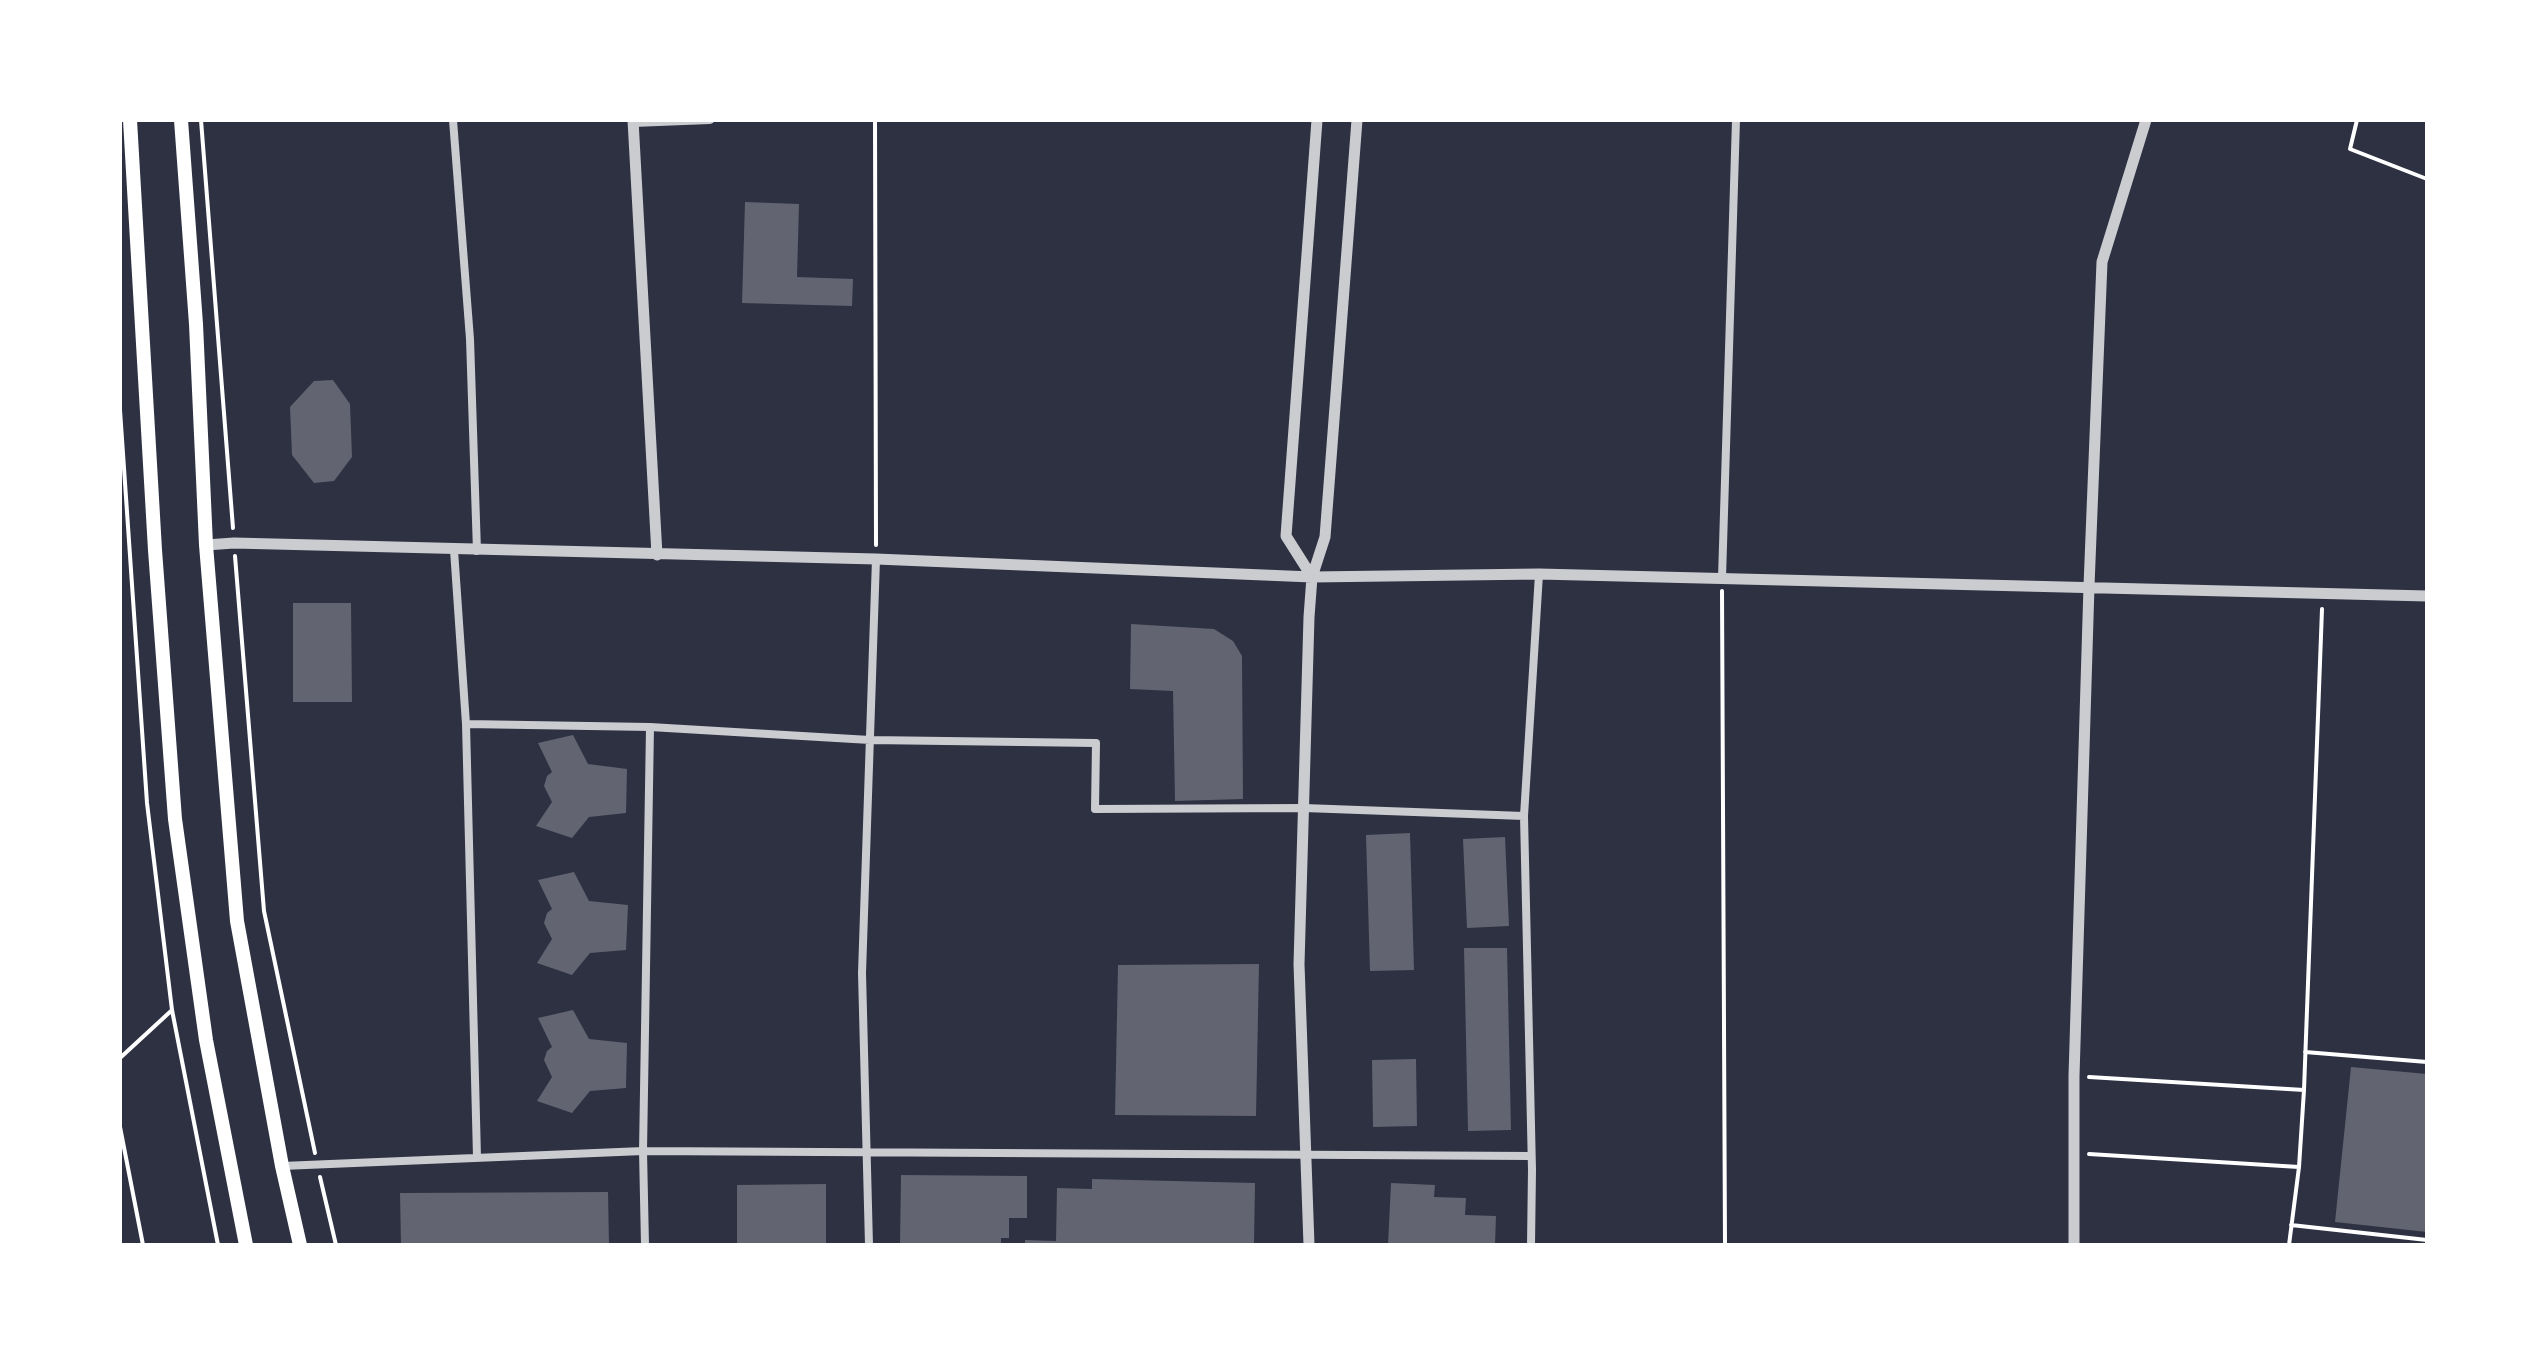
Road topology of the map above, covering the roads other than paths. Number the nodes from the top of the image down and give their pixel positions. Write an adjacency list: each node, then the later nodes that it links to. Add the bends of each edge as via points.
1 (130, 120): 31 (main road, via 175,819 206,1040)
2 (181, 120): 10 (main road)
3 (453, 120): 12 (street, via 470,339)
4 (710, 120): 9 (street)
5 (1317, 120): 16 (street, via 1286,536)
6 (1357, 120): 16 (street, via 1325,537)
7 (1736, 120): 17 (street)
8 (2146, 120): 18 (street, via 2102,262)
9 (633, 121): 13 (street)
10 (206, 545): 11 (street); 30 (main road, via 237,921)
11 (454, 550): 12 (street); 20 (street)
12 (477, 551): 13 (street)
13 (657, 555): 14 (street)
14 (876, 559): 16 (street); 22 (street)
15 (1539, 574): 16 (street); 17 (street); 24 (street)
16 (1312, 577): 23 (street)
17 (1722, 578): 18 (street)
18 (2089, 586): 19 (street); 37 (street)
19 (2427, 596)
20 (466, 724): 21 (street); 29 (street)
21 (650, 727): 22 (street); 25 (street)
22 (870, 740): 23 (street, via 1096,743 1095,809); 26 (street, via 862,973)
23 (1304, 808): 24 (street); 27 (street, via 1299,964)
24 (1524, 816): 28 (street)
25 (643, 1151): 26 (street); 29 (street); 33 (street)
26 (866, 1152): 27 (street); 34 (street)
27 (1306, 1153): 28 (street); 35 (street)
28 (1531, 1156): 36 (street)
29 (477, 1157): 30 (street)
30 (282, 1166): 32 (main road)
31 (246, 1245)
32 (300, 1245)
33 (645, 1245)
34 (869, 1245)
35 (1309, 1245)
36 (1531, 1245)
37 (2074, 1245)

